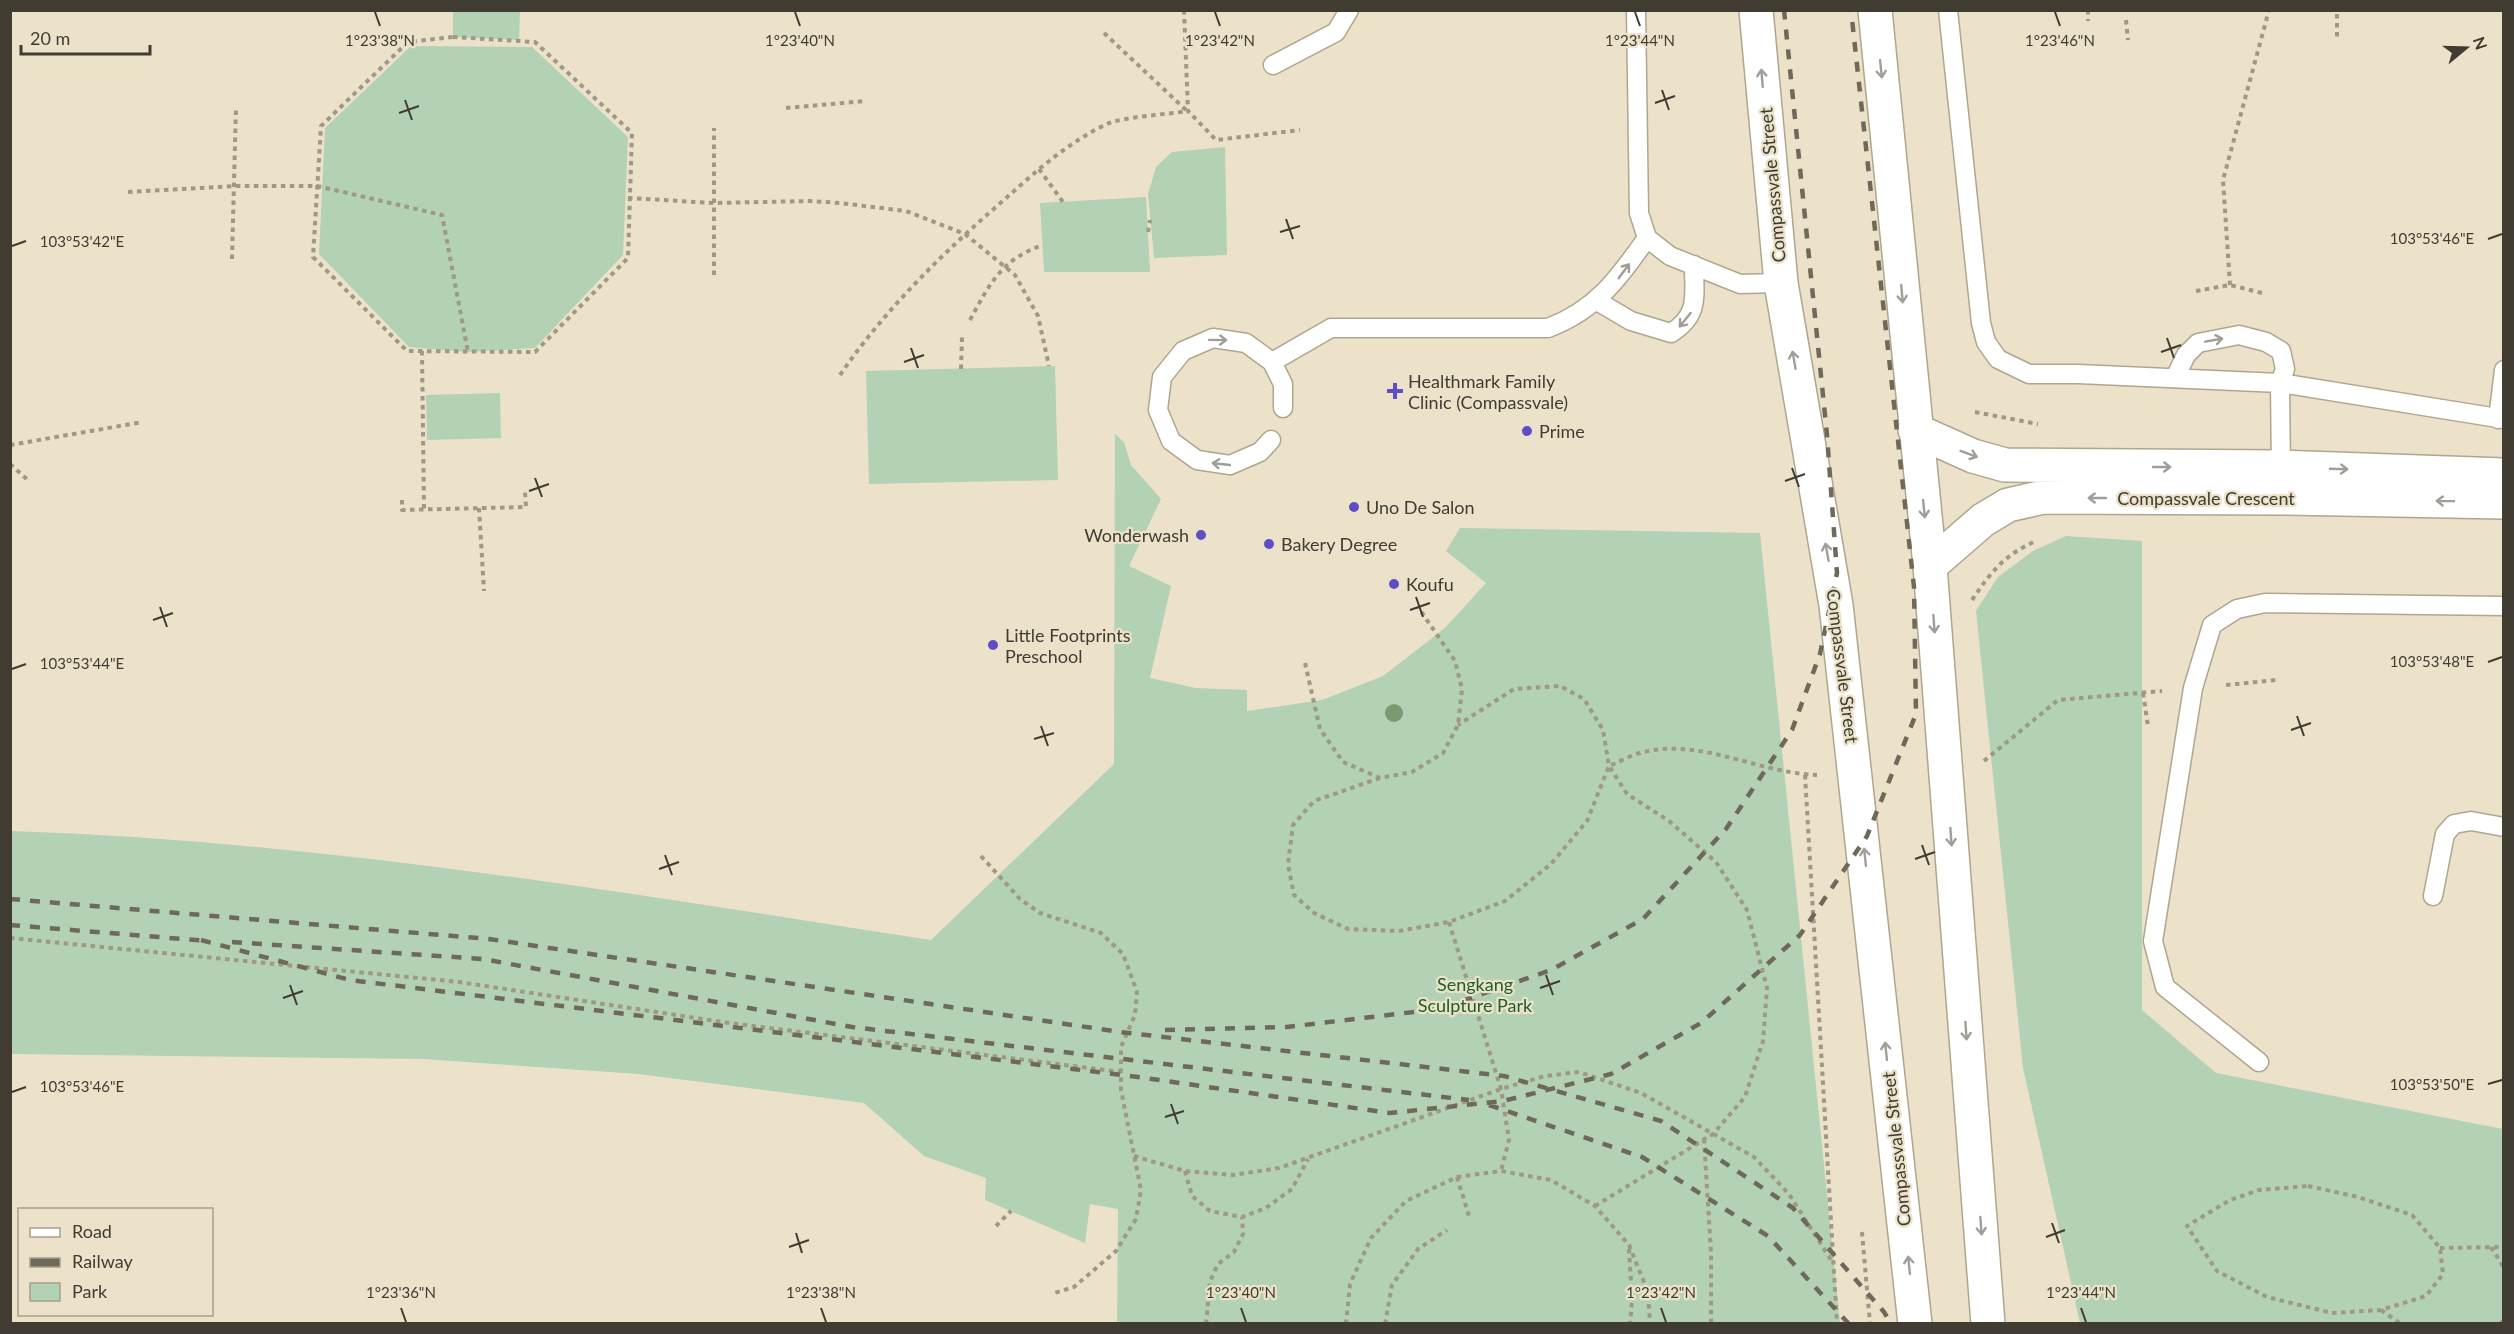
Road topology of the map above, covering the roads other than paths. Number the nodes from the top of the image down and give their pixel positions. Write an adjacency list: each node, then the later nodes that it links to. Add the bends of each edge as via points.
1 (1349, 10): 6 (lane, via 1336,32)
2 (1636, 10): 7 (lane, via 1640,213)
3 (1756, 10): 9 (street, Compassvale Street, one-way to 3)
4 (1875, 10): 17 (street, one-way to 17)
5 (1948, 10): 13 (lane, via 1980,323 1986,342 1998,359 2029,374)
6 (1273, 65)
7 (1647, 238): 8 (lane, via 1670,256); 10 (lane, one-way to 7)
8 (1694, 265): 9 (lane, via 1740,284); 10 (lane, one-way to 10, via 1694,308 1685,324 1671,333 1631,321)
9 (1781, 283): 27 (street, Compassvale Street, one-way to 9, via 1836,605)
10 (1597, 301): 11 (lane, via 1570,320 1548,328 1330,328)
11 (1272, 362): 15 (lane, via 1283,384); 18 (lane, one-way to 11, via 1260,453 1230,465 1197,460 1171,441 1158,410 1162,377 1183,351 1213,338 1246,343)
12 (2504, 370): 16 (lane)
13 (2175, 378): 14 (lane); 14 (lane, one-way to 14, via 2198,342 2239,335 2266,342 2281,351 2285,369)
14 (2280, 383): 16 (lane); 20 (lane)
15 (1283, 408)
16 (2501, 419)
17 (1915, 430): 20 (street, Compassvale Crescent, one-way to 20, via 1973,456 2005,465); 22 (street, one-way to 22)
18 (1271, 440)
19 (2504, 475): 20 (street, Compassvale Crescent, one-way to 19)
20 (2281, 482): 21 (street, Compassvale Crescent, one-way to 20); 22 (street, Compassvale Crescent, one-way to 22, via 2044,497 2008,506 1983,520)
21 (2504, 502)
22 (1930, 566): 28 (street, one-way to 28)
23 (2504, 606): 26 (lane, via 2265,603 2237,609 2212,625 2193,688 2153,941 2165,987)
24 (2504, 827): 25 (lane, via 2471,821 2454,824 2445,834)
25 (2433, 896)
26 (2259, 1062)
27 (1915, 1323)
28 (1988, 1323)

